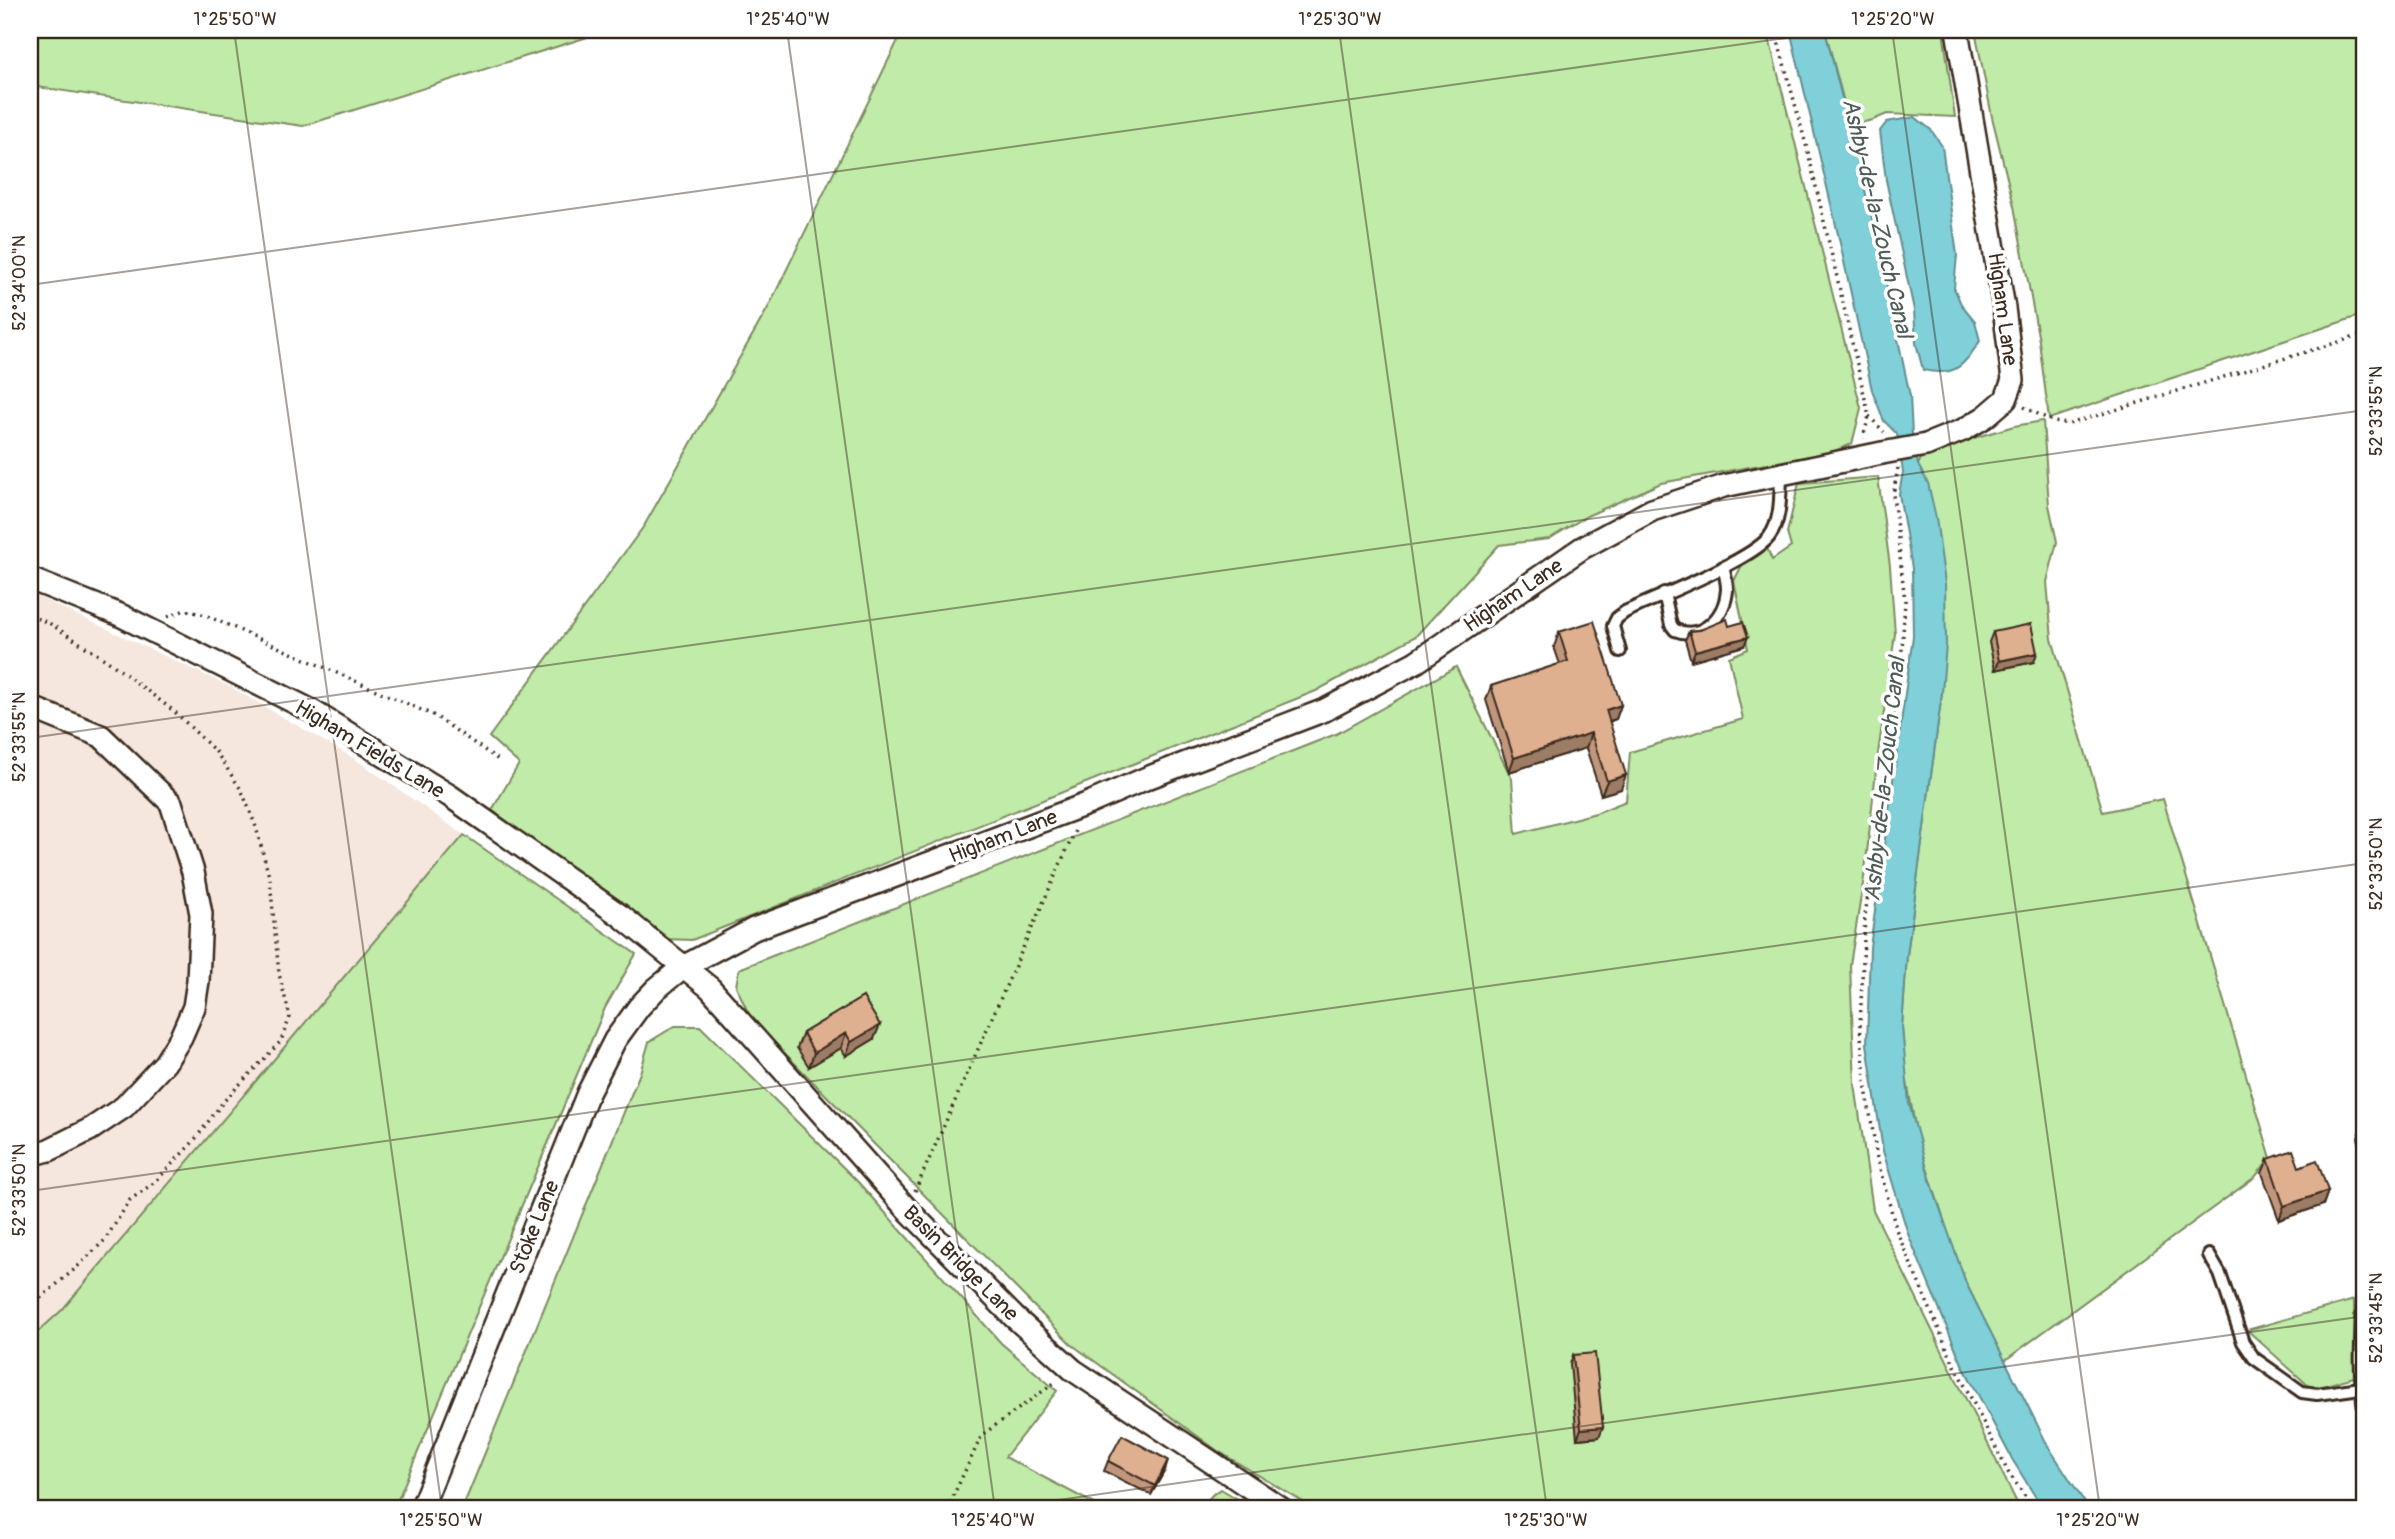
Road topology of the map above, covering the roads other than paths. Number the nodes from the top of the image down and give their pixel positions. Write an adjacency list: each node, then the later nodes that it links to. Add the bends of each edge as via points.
1 (1957, 30): 2 (street, Higham Lane, bridge, via 2010,356 2013,380 2006,400 1963,430 1926,445)
2 (1781, 473): 3 (lane, via 1778,515 1769,537); 8 (street, Higham Lane, via 1652,510 1582,548 1416,662 1325,710 754,929)
3 (1723, 567): 5 (lane); 5 (lane, via 1727,589 1723,606 1716,619 1699,631 1675,630)
4 (30, 579): 8 (street, Higham Fields Lane, via 120,615 312,711 393,759 621,916)
5 (1664, 593): 6 (lane, via 1617,618 1613,626)
6 (1620, 651)
7 (30, 707): 9 (street, via 101,736 171,803 201,914 194,1007 165,1063 124,1107 91,1129)
8 (683, 967): 14 (street, Stoke Lane, via 639,1007 615,1040 588,1093); 15 (street, Basin Bridge Lane, via 710,988 907,1209 1014,1317 1073,1370)
9 (30, 1155)
10 (2209, 1255): 12 (lane, via 2243,1342 2255,1357 2302,1392)
11 (2365, 1279): 12 (lane)
12 (2361, 1388): 13 (lane)
13 (2365, 1415)
14 (421, 1509)
15 (1282, 1509)

